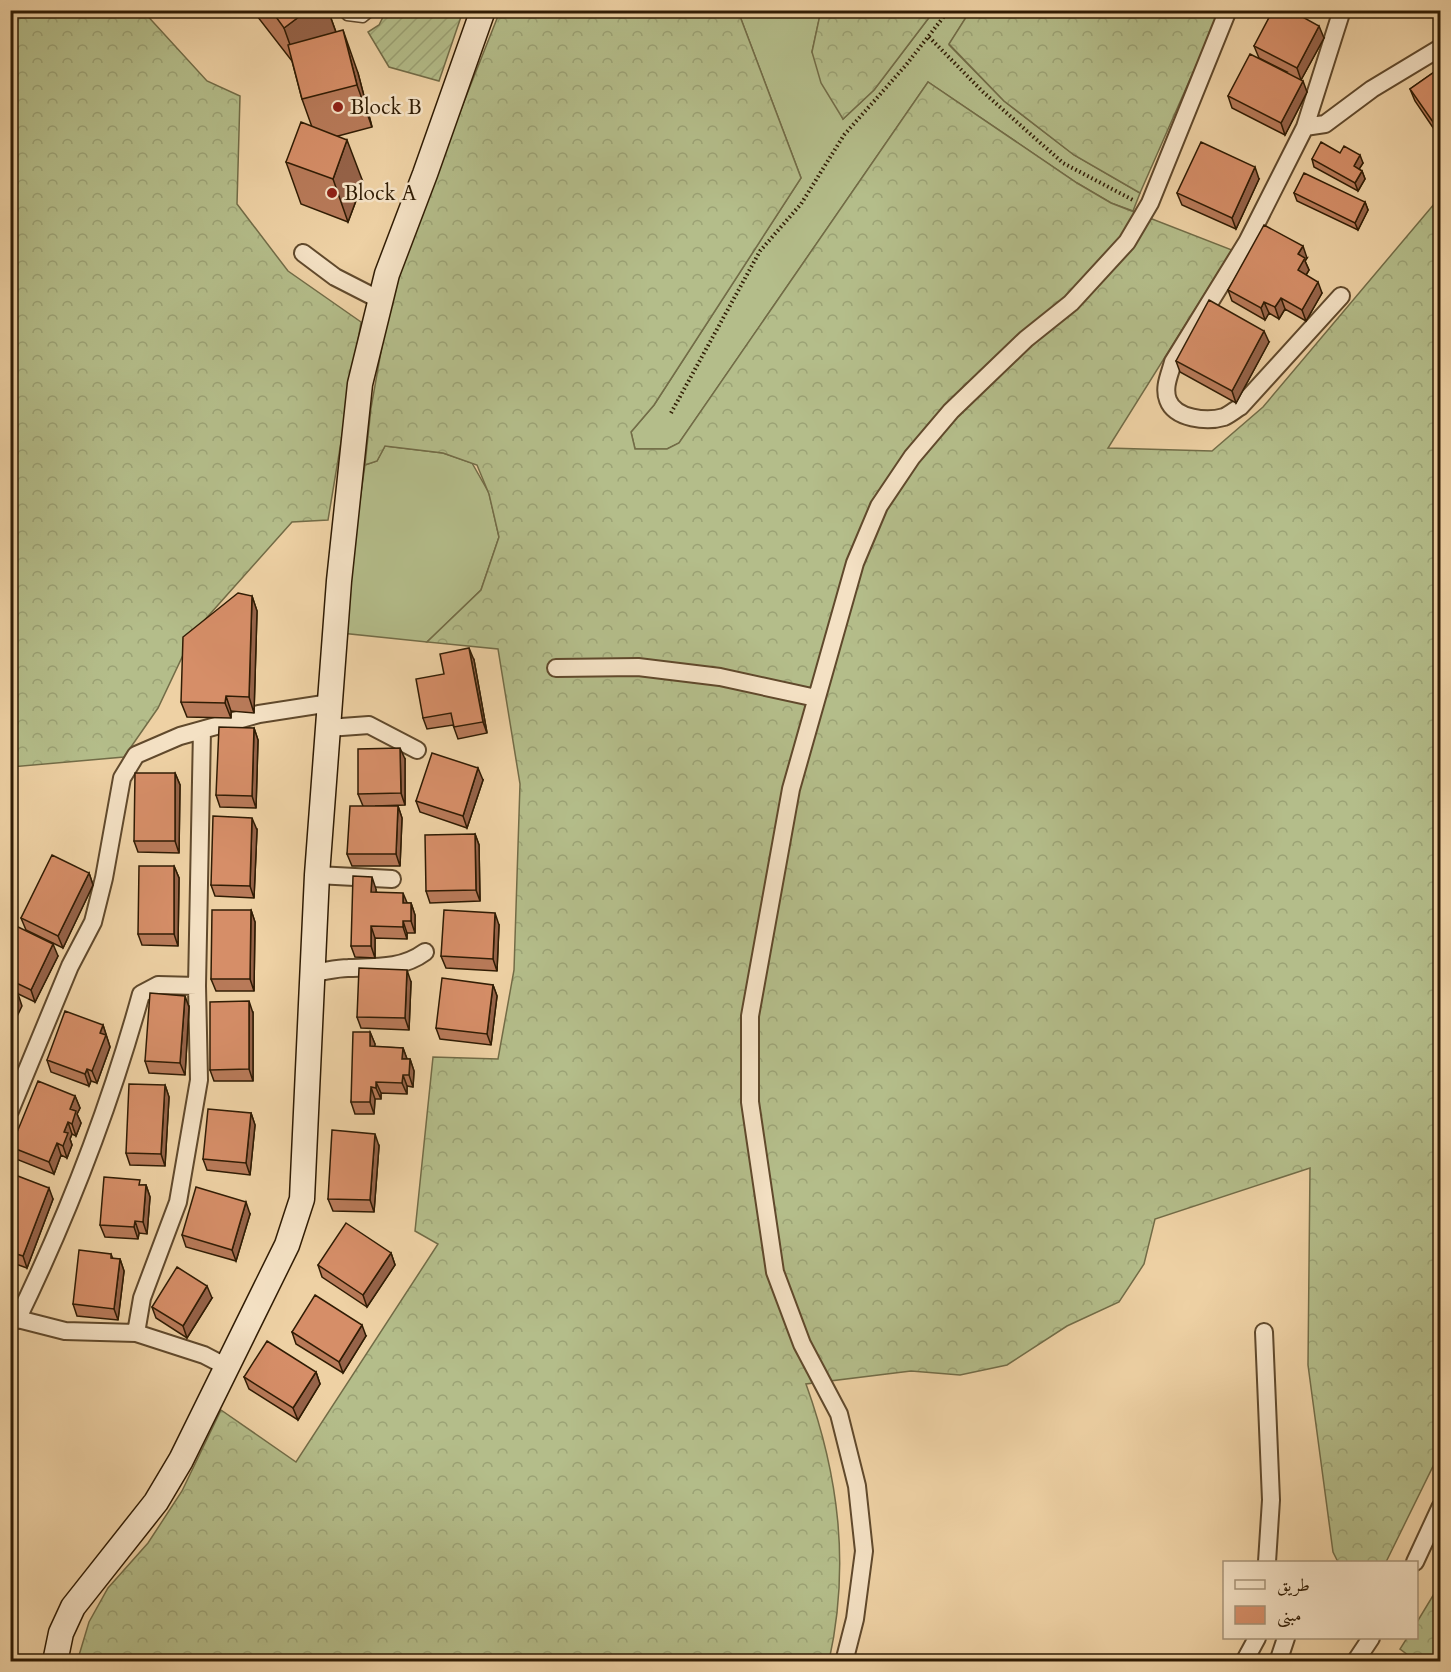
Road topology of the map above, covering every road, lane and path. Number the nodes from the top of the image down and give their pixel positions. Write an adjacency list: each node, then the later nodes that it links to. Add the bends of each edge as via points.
1 (341, 10): 2 (lane, via 355,18 363,18)
2 (373, 10)
3 (483, 10): 13 (street)
4 (949, 10): 7 (path)
5 (1228, 10): 16 (street, via 1154,193 1127,242 1071,303 1026,339 951,411 912,457 879,506 855,563)
6 (1342, 10): 9 (street)
7 (928, 37): 10 (path, via 1063,163); 14 (path, via 844,135 801,204 760,251)
8 (1440, 48): 9 (street, via 1372,89 1325,124)
9 (1305, 127): 12 (street, via 1247,242 1173,362 1166,384 1168,401 1188,417 1208,419 1225,416 1240,407)
10 (1142, 204)
11 (303, 253): 13 (street, via 335,277)
12 (1341, 296)
13 (380, 300): 17 (street, via 360,384)
14 (671, 413)
15 (556, 668): 16 (street, via 650,669 720,677)
16 (816, 698): 38 (street, via 791,789 750,1016 750,1102 775,1272 802,1344 839,1414 857,1485 864,1551 855,1619)
17 (330, 703): 18 (street); 19 (street, via 259,714)
18 (328, 728): 20 (street, via 369,725); 21 (street)
19 (202, 730): 25 (street); 26 (street, via 136,755 128,766 122,778 93,922 70,966)
20 (417, 750)
21 (317, 875): 22 (street); 24 (street)
22 (392, 879)
23 (425, 952): 24 (street, via 412,962)
24 (311, 974): 30 (street, via 302,1199 287,1245)
25 (197, 986): 27 (street, via 159,985 141,994 122,1062 52,1248); 29 (street, via 199,1080 180,1191 142,1298)
26 (10, 1111)
27 (14, 1319): 29 (street, via 58,1330)
28 (1264, 1332): 32 (street, via 1271,1500)
29 (136, 1333): 30 (street, via 204,1355)
30 (229, 1368): 37 (street, via 156,1502 73,1607 60,1634)
31 (1440, 1508): 33 (street)
32 (1267, 1561)
33 (1416, 1561)
34 (1256, 1639): 39 (street)
35 (1286, 1639): 40 (street)
36 (1370, 1639): 41 (street)
37 (55, 1662)
38 (844, 1662)
39 (1244, 1662)
40 (1278, 1662)
41 (1355, 1662)

